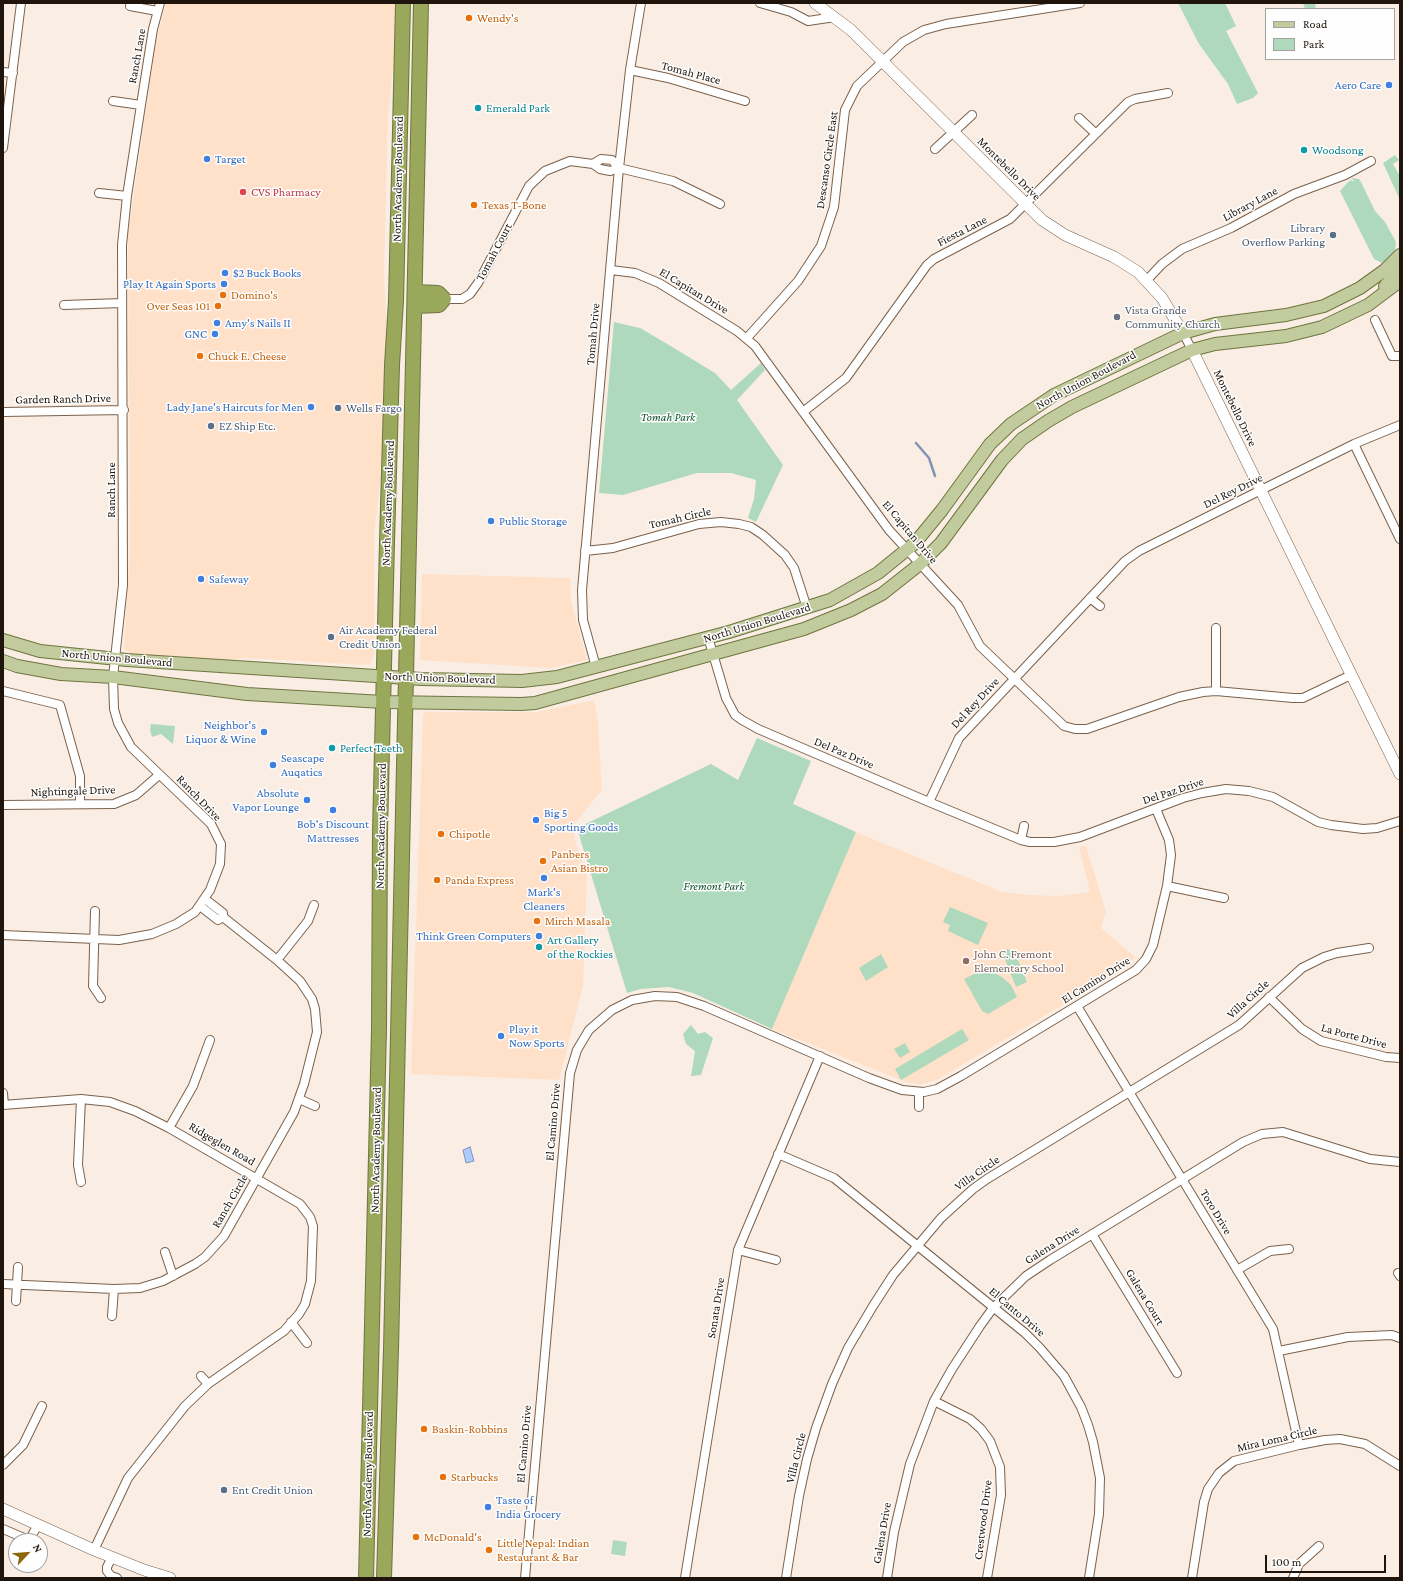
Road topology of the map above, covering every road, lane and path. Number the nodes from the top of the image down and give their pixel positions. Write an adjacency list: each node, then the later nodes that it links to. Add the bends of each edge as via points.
1 (21, 3): 14 (street)
2 (403, 3): 67 (highway, North Academy Boulevard)
3 (421, 3): 37 (highway, North Academy Boulevard)
4 (641, 3): 12 (street, Tomah Drive)
5 (760, 3): 10 (street, via 791,12 808,21)
6 (817, 3): 10 (street, Montebello Drive)
7 (1080, 3): 11 (street, Descanso Circle East, via 935,26 903,42)
8 (130, 6): 9 (street, Ranch Lane)
9 (158, 7): 18 (street, Ranch Lane)
10 (835, 17): 11 (street, Montebello Drive)
11 (882, 61): 21 (street, Montebello Drive); 43 (street, Descanso Circle East, via 857,86 845,110 834,207 821,246 798,281)
12 (630, 70): 17 (street, Tomah Place, via 668,78); 26 (street, Tomah Drive)
13 (3, 72): 14 (street)
14 (13, 73): 23 (street)
15 (1168, 93): 22 (street, Fiesta Lane, via 1128,102)
16 (113, 101): 18 (street)
17 (745, 101)
18 (141, 105): 28 (street, Ranch Lane)
19 (972, 115): 21 (street)
20 (1079, 118): 22 (street)
21 (953, 132): 24 (street); 30 (street, Montebello Drive)
22 (1095, 134): 30 (street, Fiesta Lane)
23 (3, 148)
24 (935, 149)
25 (1371, 161): 34 (street, Library Lane, via 1340,177 1294,194 1231,228 1182,249 1162,264)
26 (619, 168): 29 (street, Tomah Court, via 673,181); 32 (street, Tomah Drive); 38 (street, Tomah Court, via 612,160 601,159 593,164 570,161 556,165 536,178 529,186 470,294 462,300)
27 (99, 193): 28 (street)
28 (127, 196): 39 (street, Ranch Lane, via 122,245)
29 (720, 204)
30 (1025, 204): 34 (street, Montebello Drive, via 1064,236 1128,264); 48 (street, Fiesta Lane, via 1002,224 943,253 931,262 846,378)
31 (1400, 255): 42 (main road, North Union Boulevard, via 1385,270 1360,288 1324,306 1286,315 1215,324)
32 (611, 270): 43 (street, El Capitan Drive, via 635,273 659,283); 53 (street, Tomah Drive)
33 (1400, 270): 36 (main road, via 1386,283)
34 (1147, 280): 42 (street, Montebello Drive, via 1162,298)
35 (1400, 281): 36 (main road, North Union Boulevard)
36 (1386, 293): 44 (main road, North Union Boulevard, via 1348,316 1316,328 1286,336 1215,344)
37 (416, 299): 38 (highway, Tomah Court, via 439,305); 69 (highway, North Academy Boulevard)
38 (444, 299)
39 (122, 303): 40 (street); 46 (street, Ranch Lane)
40 (64, 305)
41 (1374, 320): 45 (street, via 1392,356)
42 (1183, 332): 44 (street, Montebello Drive); 54 (main road, North Union Boulevard, via 1054,395 1011,424 990,444 942,510)
43 (747, 338): 48 (street, El Capitan Drive, via 762,354)
44 (1192, 350): 51 (street, Montebello Drive); 55 (main road, North Union Boulevard, via 1072,407 1022,439 992,472 941,543)
45 (1400, 356)
46 (124, 410): 47 (street, Garden Ranch Drive); 63 (street, Ranch Lane, via 123,585)
47 (3, 412)
48 (803, 412): 54 (street, El Capitan Drive)
49 (1400, 425): 50 (street, Del Rey Drive)
50 (1354, 444): 51 (street, Del Rey Drive); 52 (street)
51 (1261, 490): 56 (street, Del Rey Drive, via 1139,551 1125,561); 66 (street, Montebello Drive)
52 (1400, 539)
53 (585, 551): 58 (street, Tomah Circle, via 613,548 699,524 721,522 751,527 785,555 794,568); 65 (street, Tomah Drive, via 582,610)
54 (907, 551): 55 (street, El Capitan Drive); 58 (main road, North Union Boulevard, via 866,581 830,600)
55 (920, 564): 62 (main road, North Union Boulevard, via 882,594 824,622); 70 (street, El Capitan Drive, via 958,605 980,646)
56 (1090, 598): 57 (street); 70 (street, Del Rey Drive)
57 (1100, 606)
58 (807, 608): 60 (main road, North Union Boulevard)
59 (1216, 628): 72 (street)
60 (708, 637): 62 (street, Del Paz Drive); 65 (main road, North Union Boulevard)
61 (3, 640): 63 (main road, North Union Boulevard, via 40,651)
62 (714, 654): 74 (main road, North Union Boulevard, via 535,703); 77 (street, Del Paz Drive, via 730,708 742,720)
63 (115, 658): 67 (main road, North Union Boulevard); 68 (street, Ranch Lane)
64 (3, 661): 68 (main road, North Union Boulevard, via 39,670)
65 (596, 667): 69 (main road, North Union Boulevard, via 558,677 522,681)
66 (1351, 675): 72 (street, El Capitan Drive, via 1303,698); 75 (street, Montebello Drive)
67 (384, 676): 69 (main road, North Union Boulevard); 73 (highway, North Academy Boulevard)
68 (113, 677): 73 (main road, North Union Boulevard, via 246,694); 76 (street, Ranch Drive, via 114,709 124,736 130,747)
69 (407, 678): 74 (highway, North Academy Boulevard)
70 (1014, 679): 72 (street, El Capitan Drive, via 1064,726 1075,729 1087,729 1179,697); 77 (street, Del Rey Drive, via 959,738)
71 (3, 691): 78 (street, via 60,706 80,776)
72 (1216, 691)
73 (383, 702): 74 (main road, North Union Boulevard); 149 (highway, North Academy Boulevard, via 379,1029)
74 (406, 702): 150 (highway, North Academy Boulevard)
75 (1400, 774)
76 (159, 775): 78 (street, Nightingale Drive, via 143,791 127,800 114,804); 86 (street, Ranch Drive, via 210,824 221,844 220,864)
77 (929, 802): 83 (street, Del Paz Drive)
78 (80, 804): 79 (street, Nightingale Drive)
79 (3, 805)
80 (1156, 809): 81 (street, Del Paz Drive, via 1202,793 1238,790 1273,797 1318,822 1331,826 1364,829); 83 (street, Del Paz Drive, via 1066,841); 84 (street, El Camino Drive, via 1171,847)
81 (1400, 822)
82 (1024, 826): 83 (street)
83 (1022, 840)
84 (1167, 886): 85 (street); 95 (street, El Camino Drive, via 1153,945 1146,959 1136,970)
85 (1224, 898)
86 (203, 903): 90 (street, Ranch Drive, via 186,919 152,934 118,940); 92 (street, Ranch Circle, via 218,920 223,917)
87 (314, 905): 92 (street, via 308,921)
88 (95, 911): 90 (street)
89 (3, 935): 90 (street, Ranch Drive)
90 (94, 939): 94 (street, via 93,986)
91 (1369, 948): 93 (street, Villa Circle, via 1337,953 1312,962 1292,975)
92 (277, 960): 103 (street, Ranch Circle, via 307,990 315,1009 317,1032)
93 (1269, 997): 98 (street, La Porte Drive, via 1311,1037 1345,1048); 100 (street, Villa Circle, via 1239,1025)
94 (101, 998)
95 (1077, 1006): 99 (street, El Camino Drive, via 955,1080 937,1089); 100 (street, Toro Drive)
96 (210, 1040): 107 (street, via 193,1086)
97 (820, 1056): 99 (street, El Camino Drive, via 869,1078 902,1090); 108 (street, Sonata Drive); 151 (street, El Camino Drive, via 704,1006 667,996 643,998 620,1005 596,1023 582,1040 570,1073)
98 (1400, 1058)
99 (919, 1092): 106 (street)
100 (1129, 1092): 111 (street, Toro Drive); 114 (street, Villa Circle, via 974,1189 941,1218)
101 (3, 1093): 104 (street)
102 (81, 1099): 104 (street, Ridgeglen Road); 107 (street, Ridgeglen Road, via 103,1101 124,1107); 112 (street, via 78,1165)
103 (299, 1099): 105 (street); 110 (street, Ranch Circle, via 284,1132)
104 (4, 1105)
105 (315, 1106)
106 (919, 1107)
107 (169, 1128): 110 (street, Ridgeglen Road)
108 (778, 1154): 114 (street, El Canto Drive, via 834,1178); 116 (street, Sonata Drive)
109 (1400, 1162): 111 (street, Galena Drive, via 1370,1159 1292,1134 1271,1132 1243,1142)
110 (256, 1178): 121 (street, Ranch Circle, via 224,1236 215,1247 195,1264); 128 (street, Ridgeglen Road, via 300,1204 313,1226 309,1289 305,1304)
111 (1182, 1179): 113 (street, Galena Drive); 120 (street, Toro Drive)
112 (81, 1182)
113 (1092, 1234): 126 (street, Galena Drive, via 1026,1276); 132 (street, Galena Court)
114 (917, 1244): 126 (street, El Canto Drive); 153 (street, Villa Circle, via 873,1306 848,1348 832,1384 807,1459)
115 (1289, 1249): 120 (street, via 1270,1251)
116 (738, 1250): 118 (street); 152 (street, Sonata Drive)
117 (165, 1252): 121 (street)
118 (776, 1260)
119 (18, 1267): 123 (street)
120 (1237, 1270): 131 (street, Toro Drive, via 1273,1329)
121 (173, 1276): 124 (street, Ranch Circle, via 140,1288)
122 (3, 1284): 123 (street, Ranch Circle)
123 (17, 1284): 124 (street, Ranch Circle); 125 (street)
124 (114, 1289): 127 (street)
125 (16, 1300)
126 (993, 1308): 135 (street, Galena Drive, via 961,1353); 156 (street, El Canto Drive, via 1025,1333 1052,1362 1073,1392 1088,1425 1097,1459 1100,1497)
127 (112, 1316)
128 (292, 1322): 130 (street); 134 (street, Ridgeglen Road, via 284,1331)
129 (1400, 1338): 131 (street, via 1392,1335 1348,1337)
130 (307, 1343)
131 (1279, 1351): 137 (street, Toro Drive)
132 (1178, 1373)
133 (201, 1376): 134 (street)
134 (208, 1384): 144 (street, Ridgeglen Road, via 185,1406 131,1474)
135 (934, 1401): 154 (street, Galena Drive, via 910,1464); 155 (street, Crestwood Drive, via 970,1419 981,1429 990,1441 1000,1467 1001,1495)
136 (42, 1406): 138 (street, via 23,1445)
137 (1298, 1445): 139 (street, Mira Loma Circle, via 1325,1440 1352,1440 1378,1450); 157 (street, Mira Loma Circle, via 1234,1461 1213,1480 1204,1502)
138 (3, 1465)
139 (1400, 1466)
140 (3, 1510): 141 (street)
141 (38, 1525): 142 (street, via 30,1540); 144 (street)
142 (3, 1529)
143 (1318, 1546): 158 (street, via 1302,1560)
144 (94, 1550): 145 (street)
145 (112, 1557): 146 (street); 147 (street, via 107,1571)
146 (143, 1574): 148 (street)
147 (117, 1578)
148 (170, 1578)
149 (366, 1578)
150 (384, 1578)
151 (525, 1578)
152 (684, 1578)
153 (786, 1578)
154 (887, 1578)
155 (987, 1578)
156 (1089, 1578)
157 (1192, 1578)
158 (1293, 1578)

